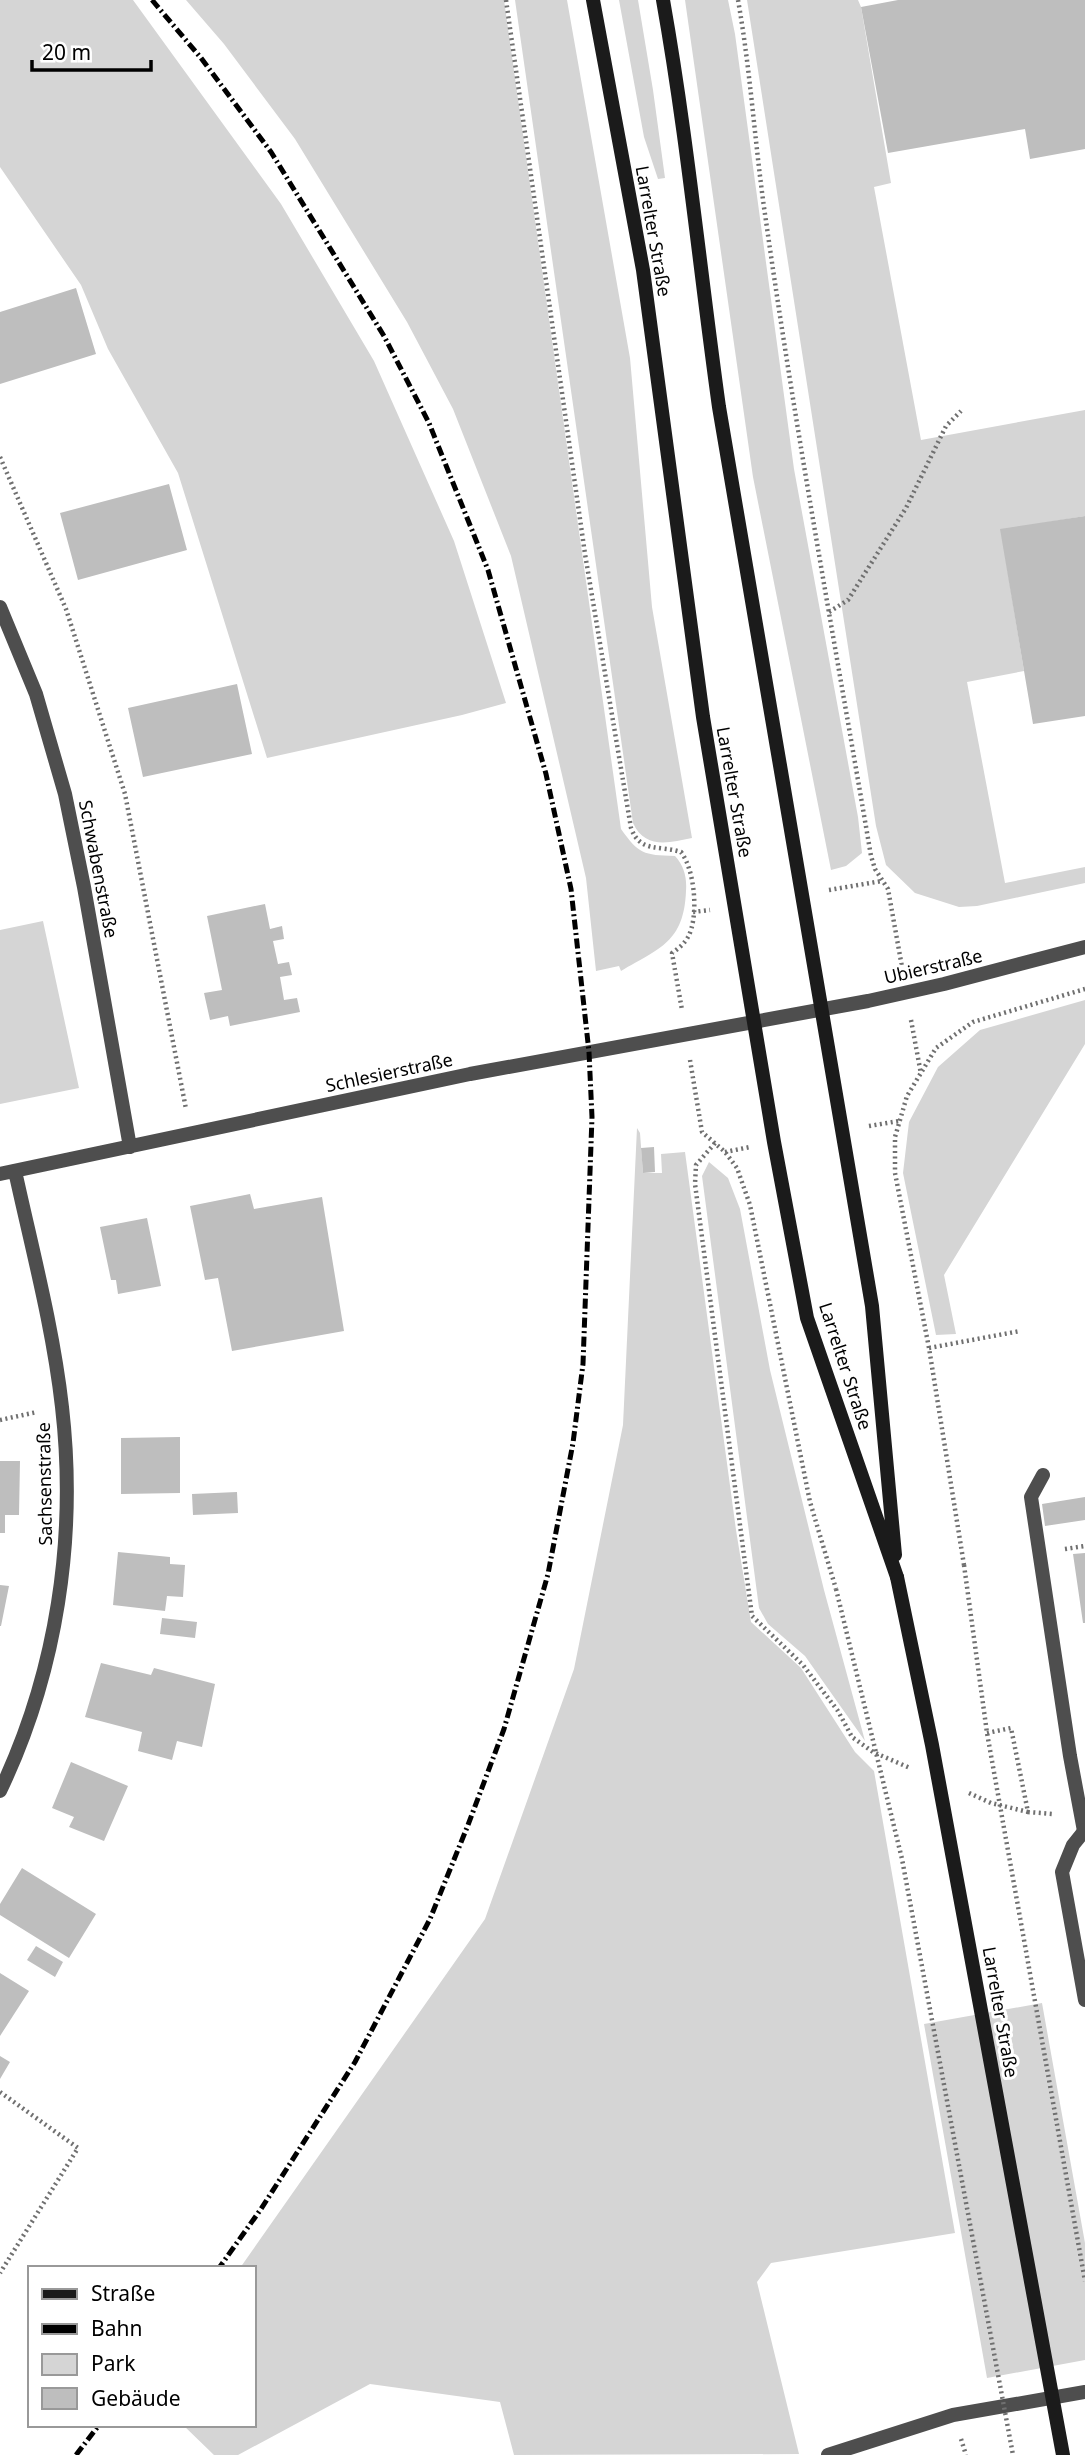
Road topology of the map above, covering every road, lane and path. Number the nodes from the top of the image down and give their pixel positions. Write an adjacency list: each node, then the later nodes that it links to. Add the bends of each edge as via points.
1 (506, 0): 11 (path, via 585,554 631,828 642,845 681,852 692,882 692,925)
2 (593, 0): 15 (street, Larrelter Straße, via 643,270 703,716)
3 (663, 0): 13 (street, Larrelter Straße, via 719,407)
4 (738, 0): 8 (path, via 767,231)
5 (961, 411): 8 (path, via 946,426 906,508 848,600)
6 (0, 457): 19 (path, via 66,609 125,793)
7 (0, 607): 22 (street, Schwabenstraße, via 36,694 65,794)
8 (829, 612): 9 (path, via 871,856)
9 (888, 889)
10 (1085, 947): 13 (street, Ubierstraße)
11 (672, 953)
12 (1085, 989): 16 (path, via 973,1022 936,1048 907,1096)
13 (821, 1010): 14 (street, Ubierstraße); 17 (street, Larrelter Straße)
14 (788, 1016): 15 (street, Schlesierstraße)
15 (754, 1022): 19 (street, Schlesierstraße, via 470,1074); 20 (street, Larrelter Straße)
16 (899, 1121): 17 (path); 27 (path, via 895,1173)
17 (842, 1130): 31 (street, Larrelter Straße, via 874,1324)
18 (702, 1132): 21 (path)
19 (191, 1134): 22 (street, Schlesierstraße)
20 (774, 1142): 23 (path); 31 (street, Larrelter Straße, via 812,1335)
21 (715, 1143): 23 (path); 33 (path, via 696,1165 695,1184 752,1616 803,1665 852,1737)
22 (130, 1147): 24 (street, Schlesierstraße)
23 (725, 1152): 44 (path, bridge, via 737,1168 750,1205 810,1502 902,1858)
24 (15, 1171): 25 (street, Schlesierstraße); 28 (street, Sachsenstraße)
25 (0, 1174)
26 (1020, 1332): 27 (path)
27 (929, 1348): 32 (path, bridge)
28 (62, 1407): 29 (path); 34 (street, Sachsenstraße, via 67,1521 60,1600 39,1688)
29 (0, 1420)
30 (1043, 1475): 37 (street, via 1031,1497)
31 (897, 1577): 45 (street, Larrelter Straße, bridge)
32 (987, 1733): 36 (path, via 1011,1728); 41 (path, bridge)
33 (920, 1773)
34 (0, 1791)
35 (967, 1793): 36 (path)
36 (1028, 1812): 37 (path, via 1061,1815)
37 (1085, 1830): 38 (street, via 1062,1872)
38 (1085, 2000)
39 (0, 2092): 40 (path, via 78,2148)
40 (0, 2273)
41 (1085, 2281)
42 (1085, 2392): 43 (street, via 953,2415)
43 (828, 2455)
44 (1013, 2455)
45 (1063, 2455)

